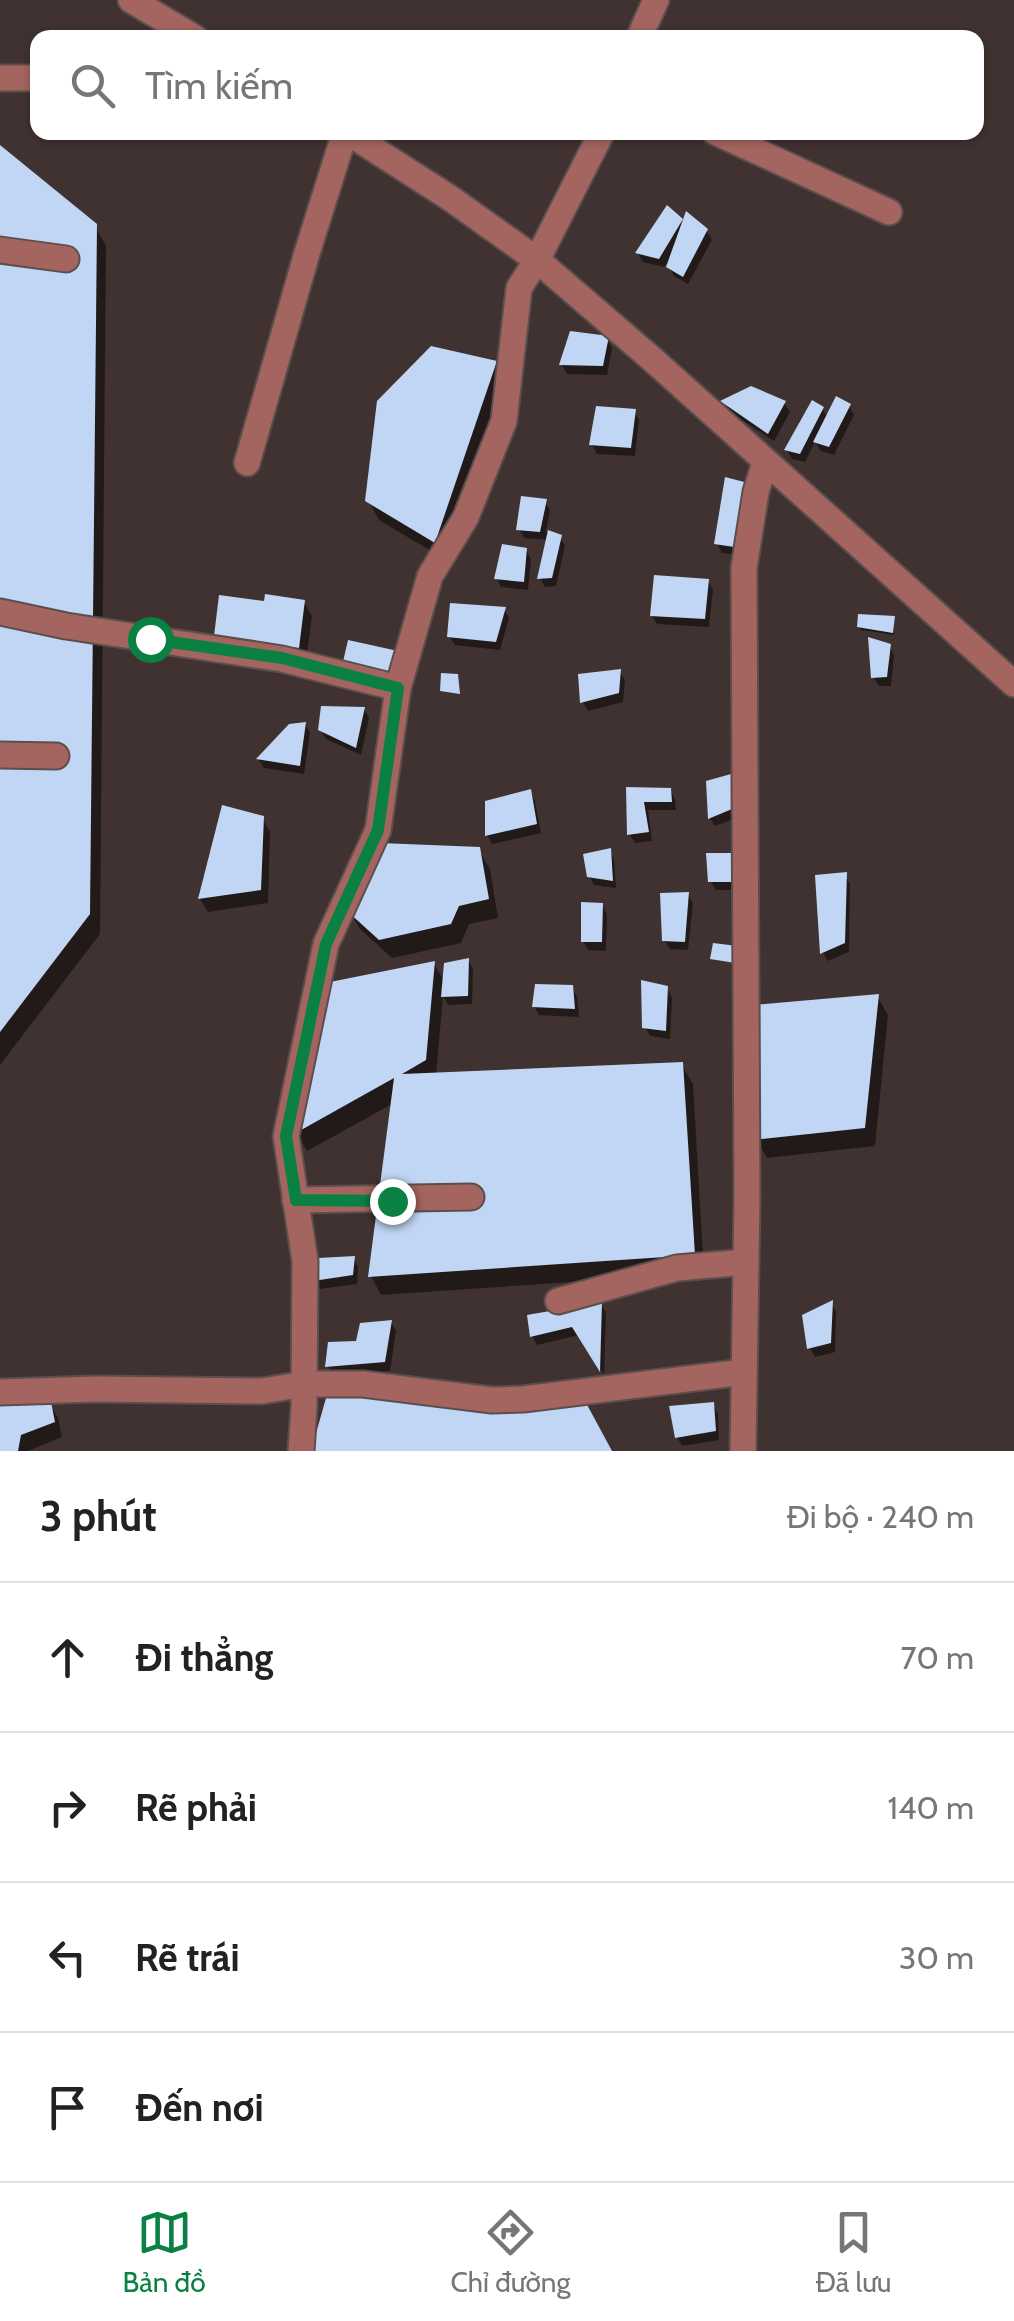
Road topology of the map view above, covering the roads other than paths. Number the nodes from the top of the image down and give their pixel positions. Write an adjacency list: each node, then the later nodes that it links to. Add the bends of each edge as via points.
1 (131, 0): 3 (street)
2 (656, 0): 4 (street)
3 (182, 30)
4 (643, 30)
5 (0, 78): 6 (street)
6 (30, 78)
7 (343, 140): 16 (street)
8 (359, 140): 14 (street)
9 (598, 140): 14 (street)
10 (732, 140): 11 (street)
11 (888, 212)
12 (0, 250): 13 (street)
13 (66, 259)
14 (537, 260): 15 (street); 19 (street, via 518,288 504,420 466,517 430,576)
15 (766, 462): 18 (street); 24 (street, via 744,568)
16 (247, 463)
17 (0, 612): 19 (street, via 282,658)
18 (1014, 684)
19 (398, 688): 23 (street, via 378,830 326,944 286,1136)
20 (0, 755): 21 (street)
21 (56, 756)
22 (471, 1197): 23 (street)
23 (296, 1200): 27 (street, via 305,1261)
24 (746, 1262): 25 (street, via 677,1268); 26 (street)
25 (558, 1302)
26 (744, 1372): 27 (street, via 523,1400); 30 (street)
27 (304, 1384): 28 (street, via 262,1391); 29 (street)
28 (0, 1392)
29 (301, 1451)
30 (743, 1451)

